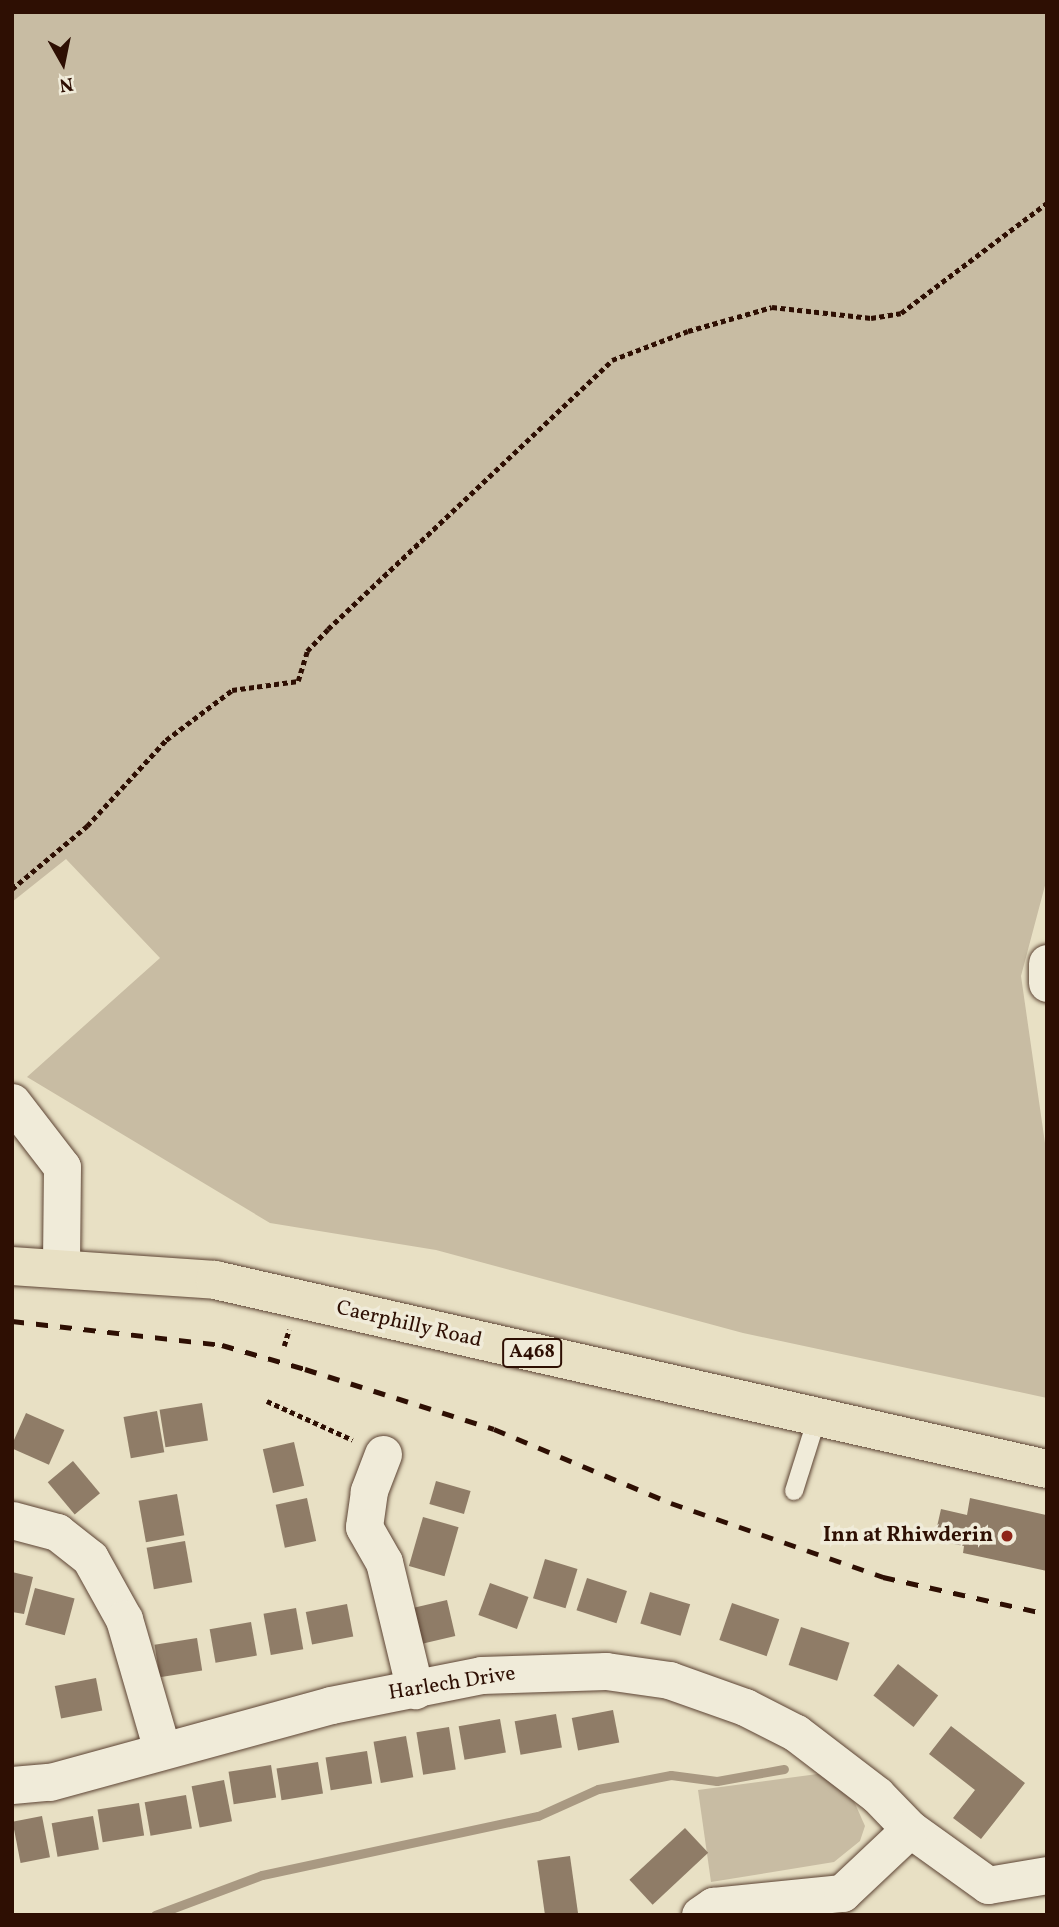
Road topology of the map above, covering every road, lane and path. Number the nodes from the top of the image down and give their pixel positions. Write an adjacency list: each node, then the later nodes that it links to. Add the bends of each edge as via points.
1 (1047, 203): 2 (path, via 901,313 871,318 772,307 688,331 612,360 328,629 307,651 298,681 232,690 166,740 87,826)
2 (12, 889)
3 (1047, 963): 4 (street)
4 (1047, 983)
5 (12, 1102): 7 (street, via 62,1167)
6 (12, 1266): 7 (main road, Caerphilly Road / A468)
7 (61, 1266): 9 (main road, Caerphilly Road / A468, via 215,1280)
8 (267, 1401): 10 (path)
9 (817, 1418): 11 (main road, Caerphilly Road / A468); 12 (lane)
10 (383, 1454): 14 (street, via 369,1491 364,1527 384,1562)
11 (1047, 1469)
12 (794, 1491)
13 (12, 1520): 15 (street, via 57,1532 90,1558 124,1619)
14 (415, 1690): 15 (street, Harlech Drive, via 331,1705); 17 (street, Harlech Drive, via 481,1675 549,1670 606,1671 669,1680 745,1707 796,1732 877,1795)
15 (162, 1750): 16 (street, Harlech Drive, via 50,1782)
16 (12, 1785)
17 (910, 1829): 18 (street, Harlech Drive, via 989,1885); 19 (street, via 842,1893 713,1906)
18 (1047, 1875)
19 (700, 1915)

